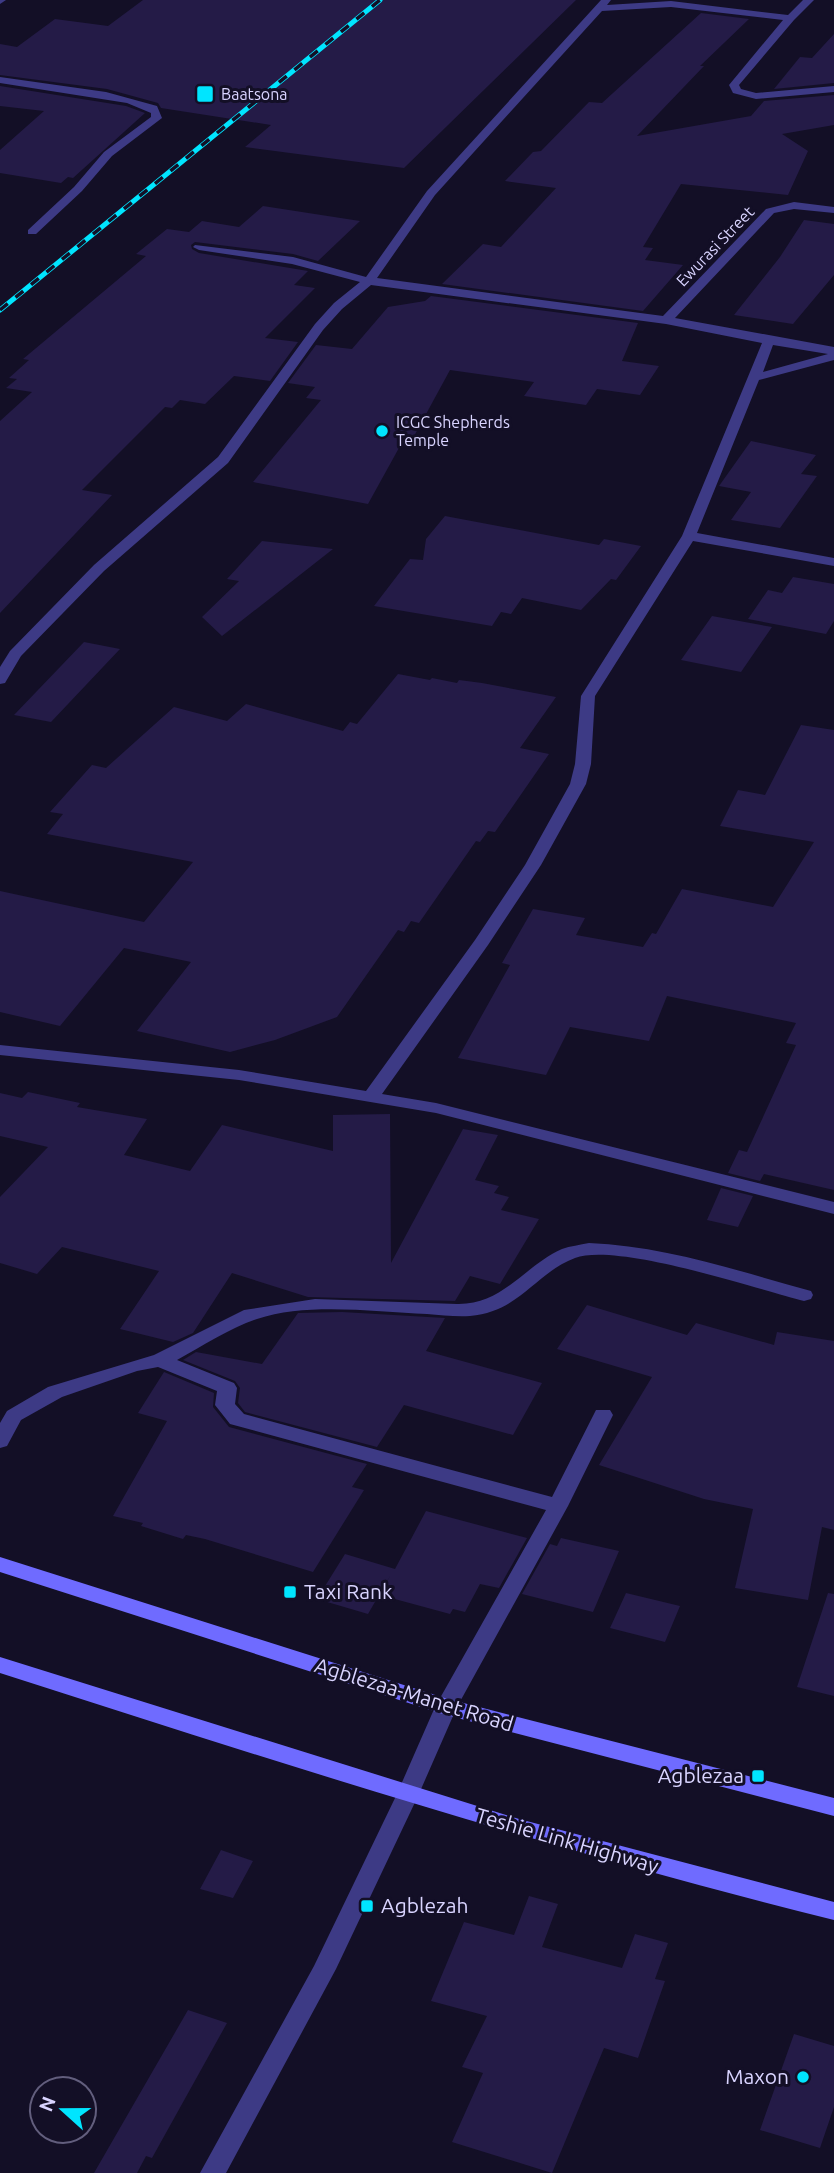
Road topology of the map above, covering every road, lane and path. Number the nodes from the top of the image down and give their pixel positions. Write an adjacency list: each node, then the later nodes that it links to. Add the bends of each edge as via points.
1 (809, 0): 4 (street)
2 (666, 2): 3 (street); 4 (street)
3 (602, 4): 10 (street, via 431,193)
4 (790, 18): 6 (street, via 734,85 737,91 756,96)
5 (0, 80): 8 (street, via 130,100 156,111 157,118 108,154)
6 (834, 89)
7 (834, 210): 11 (street, Ewurasi Street, via 799,205 770,212)
8 (32, 232)
9 (200, 247): 10 (street, via 293,261)
10 (369, 281): 11 (street); 17 (street, via 318,327 223,460 99,568 15,654)
11 (666, 320): 12 (street)
12 (769, 341): 13 (street); 14 (street)
13 (834, 354): 14 (street)
14 (754, 378): 15 (street)
15 (689, 537): 16 (street); 19 (street, via 588,696 578,784 533,865)
16 (834, 562)
17 (0, 680)
18 (0, 1049): 19 (street, via 239,1074)
19 (369, 1098): 20 (street, via 436,1108)
20 (834, 1208)
21 (804, 1295): 22 (street, via 636,1252 585,1249 569,1253 499,1303 471,1310 335,1303 265,1311)
22 (160, 1360): 24 (street, via 55,1392 14,1416); 25 (street, via 227,1388 225,1405 237,1419)
23 (603, 1415): 25 (street)
24 (0, 1441)
25 (558, 1506): 28 (street)
26 (0, 1564): 28 (main road, Agblezaa-Manet Road)
27 (0, 1665): 29 (main road)
28 (446, 1707): 29 (street); 30 (main road, Agblezaa-Manet Road)
29 (407, 1796): 31 (main road, Teshie Link Highway, via 726,1886); 32 (street, via 324,1969)
30 (834, 1807)
31 (834, 1911)
32 (213, 2173)

